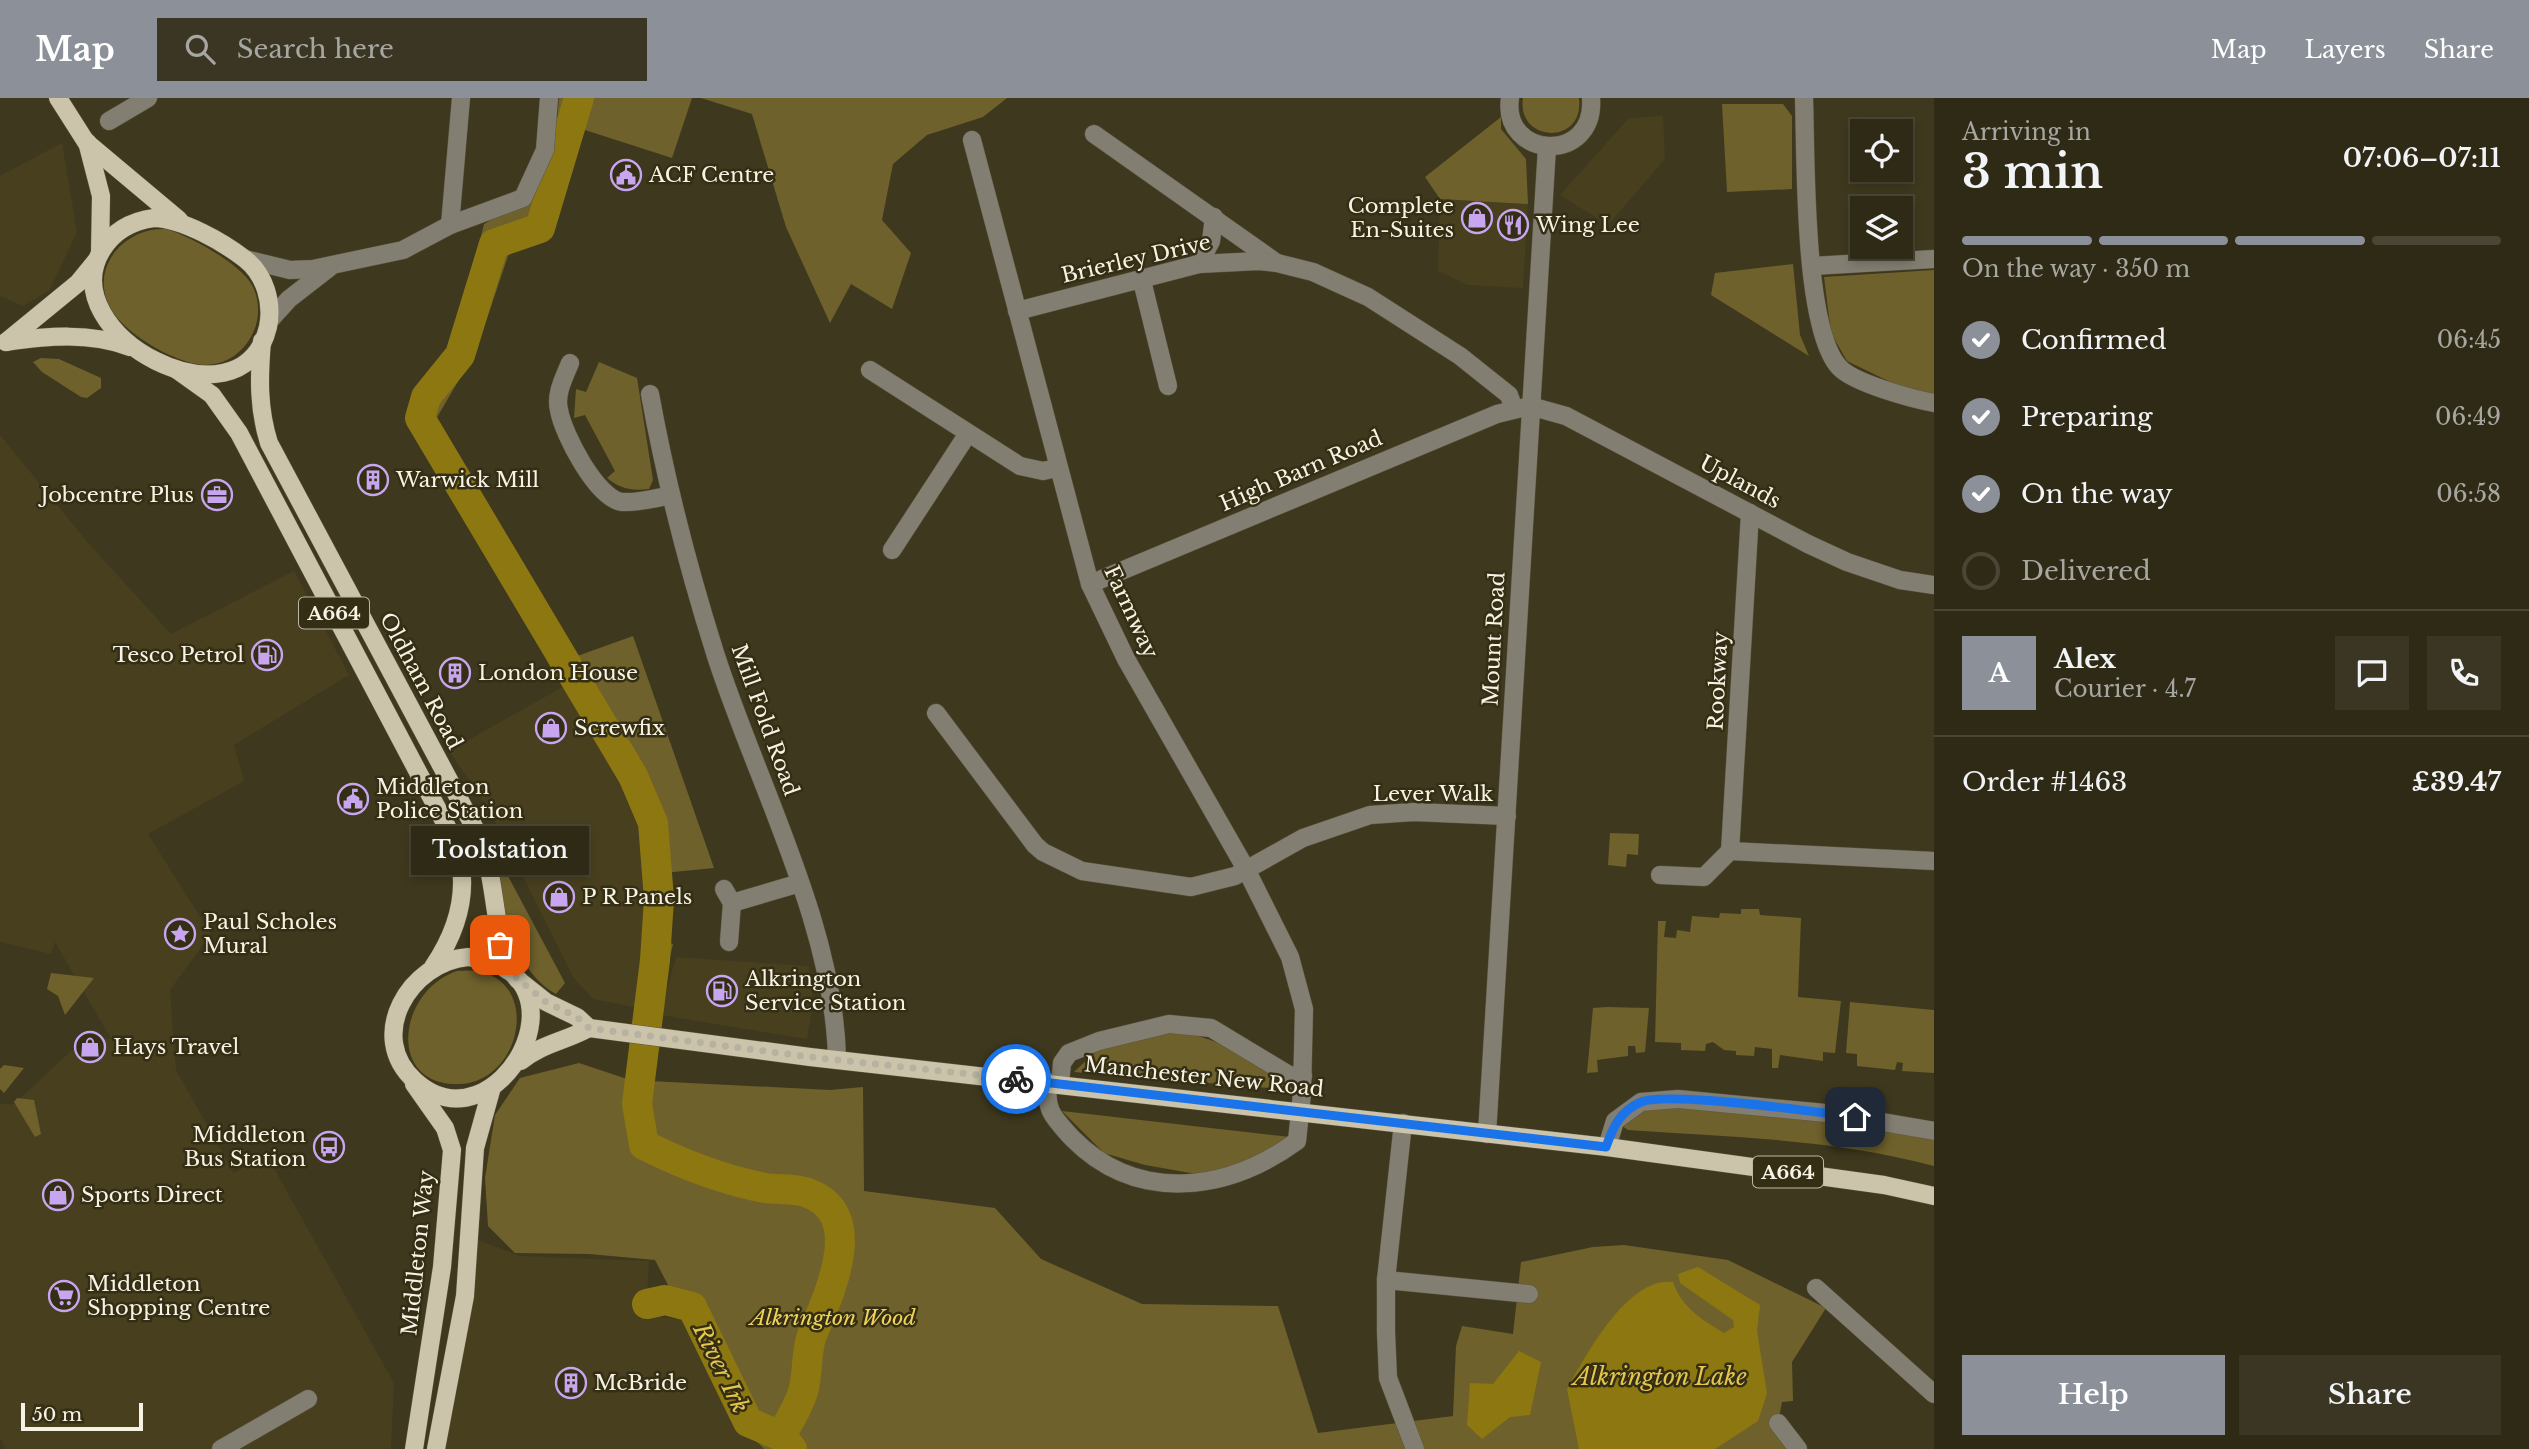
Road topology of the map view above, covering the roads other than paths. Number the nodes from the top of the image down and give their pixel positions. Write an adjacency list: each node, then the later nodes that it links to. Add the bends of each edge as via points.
1 (58, 98): 11 (main road)
2 (148, 98): 8 (street)
3 (461, 98): 15 (street)
4 (549, 98): 15 (street, via 545,150 523,198)
5 (1510, 98): 12 (street, via 1512,121 1520,133)
6 (1591, 98): 12 (street, via 1588,123 1579,135 1561,146)
7 (1804, 98): 22 (street)
8 (108, 121)
9 (1094, 134): 13 (street)
10 (972, 140): 24 (street, Farmway)
11 (86, 142): 14 (main road); 16 (main road, via 101,196)
12 (1547, 147): 35 (street, Mount Road)
13 (1214, 217): 19 (street); 21 (street, via 1211,241)
14 (182, 222): 16 (main road, A664, via 155,218 131,223 108,240); 17 (main road, A664)
15 (450, 226): 20 (street, via 403,250)
16 (98, 257): 27 (main road, A664, via 78,283); 28 (main road, A664, via 94,292 104,319)
17 (245, 259): 20 (street, via 290,270); 25 (main road, A664, via 263,282)
18 (1934, 260): 22 (street)
19 (1277, 263): 21 (street, Brierley Drive); 35 (street, Brierley Drive, via 1313,272 1368,297 1460,356)
20 (335, 264): 25 (street, via 311,280)
21 (1199, 264): 23 (street, Brierley Drive)
22 (1812, 266): 34 (street, via 1820,333 1840,369 1903,397)
23 (1142, 281): 24 (street, Brierley Drive); 32 (street)
24 (1017, 311): 37 (street, Farmway)
25 (269, 321): 26 (main road, A664)
26 (262, 341): 30 (main road, A664, via 242,364 228,372 198,376); 52 (main road, Oldham Road / A664, via 258,385 269,443 481,840 494,917)
27 (3, 344): 28 (main road, A664, via 66,336 93,338)
28 (146, 354): 30 (main road, A664)
29 (570, 363): 38 (street, via 559,389 558,409 589,474 620,502)
30 (177, 370): 51 (main road, A664, via 212,395 239,433 456,844 463,875 459,915)
31 (870, 370): 36 (street)
32 (1168, 386)
33 (650, 394): 38 (street, Mill Fold Road)
34 (1934, 403)
35 (1522, 407): 39 (street, Uplands, via 1566,416); 41 (street, High Barn Road); 44 (street, Mount Road)
36 (967, 435): 37 (street, via 1020,466 1043,471); 40 (street)
37 (1057, 468): 41 (street, Farmway)
38 (671, 495): 49 (street, Mill Fold Road, via 716,657)
39 (1751, 513): 42 (street, Uplands, via 1847,562 1900,580); 45 (street, Rookway)
40 (892, 551)
41 (1090, 584): 47 (street, Farmway, via 1126,659)
42 (1934, 585)
43 (936, 712): 47 (street, Lever Walk, via 1035,845 1061,862 1082,871 1191,887)
44 (1507, 816): 47 (street, Lever Walk, via 1370,815 1303,838); 63 (street, Mount Road)
45 (1730, 850): 46 (street); 48 (street, via 1704,877)
46 (1934, 861)
47 (1247, 871): 57 (street, Farmway, via 1290,957 1304,1009)
48 (1660, 875)
49 (800, 883): 50 (street, via 728,895); 54 (street, Mill Fold Road, via 830,989)
50 (729, 942)
51 (433, 967): 52 (main road, A664, via 468,957 495,962); 56 (main road, A664, via 409,990 395,1017 394,1047)
52 (512, 974): 53 (main road, Manchester New Road / A664); 55 (main road, A664, via 529,1002 532,1029)
53 (589, 1028): 54 (main road, Manchester New Road / A664); 55 (main road, A664, via 533,1051)
54 (837, 1060): 58 (main road, Manchester New Road / A664)
55 (513, 1068): 59 (main road, A664)
56 (407, 1074): 59 (main road, A664, via 446,1097 472,1096); 73 (main road, Middleton Way, via 445,1128 452,1150 442,1267)
57 (1303, 1076): 58 (street, via 1289,1075 1211,1028 1170,1024 1069,1053); 60 (street, Farmway)
58 (1054, 1083): 60 (main road, Manchester New Road / A664); 60 (street, Farmway, via 1046,1100 1051,1113 1096,1160 1115,1171 1168,1183 1220,1180 1283,1152 1297,1141)
59 (492, 1087): 74 (main road, via 475,1148 465,1297)
60 (1301, 1111): 61 (main road, Manchester New Road)
61 (1403, 1123): 63 (main road, Manchester New Road / A664); 66 (street)
62 (1934, 1131): 64 (street, via 1838,1106 1678,1099 1641,1102 1615,1121)
63 (1487, 1135): 64 (main road, Manchester New Road / A664)
64 (1606, 1147): 65 (main road, A664)
65 (1934, 1196)
66 (1386, 1280): 68 (street); 75 (street, via 1388,1378)
67 (1816, 1288): 69 (street)
68 (1528, 1294)
69 (1934, 1394)
70 (308, 1399): 72 (street)
71 (1778, 1423): 76 (street)
72 (221, 1449)
73 (414, 1449)
74 (436, 1449)
75 (1415, 1449)
76 (1798, 1449)

